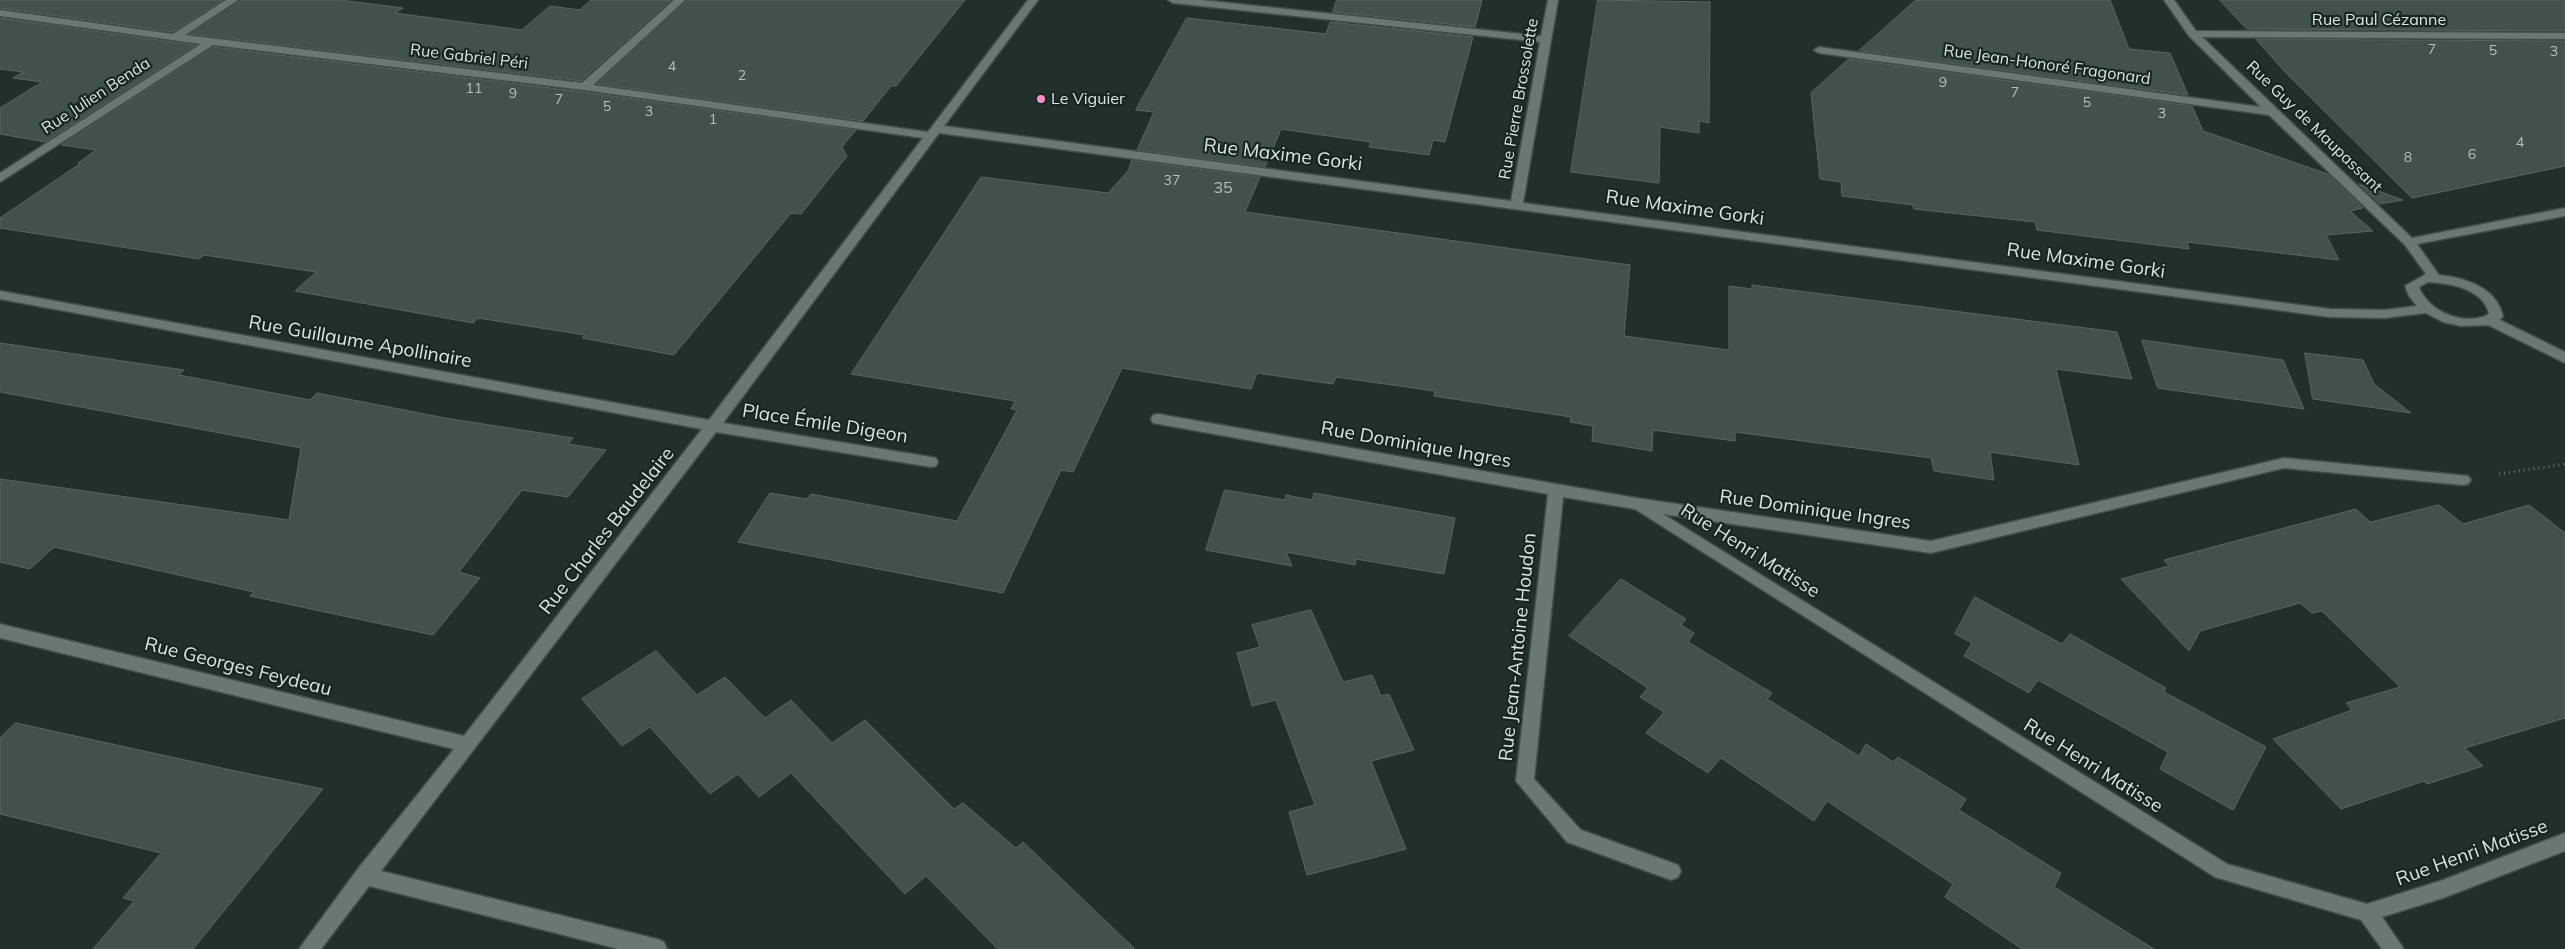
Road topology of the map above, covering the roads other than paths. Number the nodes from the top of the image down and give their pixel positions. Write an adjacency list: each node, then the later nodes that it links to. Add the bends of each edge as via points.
1 (233, 0): 9 (street)
2 (680, 0): 14 (street)
3 (1033, 0): 16 (street, Rue Charles Baudelaire)
4 (1173, 0): 11 (street)
5 (1553, 0): 11 (street, Rue Pierre Brossolette)
6 (2170, 0): 8 (street, Rue Guy de Maupassant)
7 (0, 13): 9 (street, Rue Gabriel Péri)
8 (2194, 34): 10 (street, Rue Paul Cézanne); 15 (street, Rue Guy de Maupassant)
9 (177, 36): 12 (street, Rue Gabriel Péri)
10 (2565, 36)
11 (1547, 40): 18 (street, Rue Pierre Brossolette)
12 (211, 42): 14 (street, Rue Gabriel Péri); 17 (street, Rue Julien Benda)
13 (1819, 50): 15 (street, Rue Jean-Honoré Fragonard)
14 (584, 87): 16 (street, Rue Gabriel Péri)
15 (2272, 112): 20 (street, Rue Guy de Maupassant)
16 (935, 132): 18 (street, Rue Maxime Gorki); 27 (street, Rue Charles Baudelaire)
17 (0, 178)
18 (1517, 204): 23 (street, Rue Maxime Gorki, via 2330,313 2384,314)
19 (2565, 212): 20 (street)
20 (2409, 242): 21 (street, Rue Guy de Maupassant)
21 (2435, 278): 23 (street, via 2425,278 2412,286 2413,293); 24 (street, via 2461,283 2485,295 2496,309 2496,316)
22 (0, 295): 27 (street, Rue Guillaume Apollinaire)
23 (2428, 309): 24 (street, via 2469,324)
24 (2491, 321): 25 (street)
25 (2565, 358)
26 (1158, 419): 30 (street, Rue Dominique Ingres)
27 (713, 426): 28 (street, Place Émile Digeon); 33 (street, Rue Charles Baudelaire)
28 (931, 462)
29 (2463, 480): 31 (street, Rue Dominique Ingres, via 2284,463 1932,547)
30 (1556, 490): 31 (street, Rue Dominique Ingres); 35 (street, Rue Jean-Antoine Houdon, via 1525,782 1574,836)
31 (1636, 504): 37 (street, Rue Henri Matisse, via 2222,871)
32 (0, 631): 33 (street, Rue Georges Feydeau)
33 (466, 744): 36 (street, Rue Charles Baudelaire)
34 (2565, 842): 37 (street, Rue Henri Matisse, via 2443,889)
35 (1671, 871)
36 (364, 876): 38 (street, Rue Charles Baudelaire); 39 (street)
37 (2367, 913): 40 (street)
38 (308, 949)
39 (657, 949)
40 (2394, 949)

